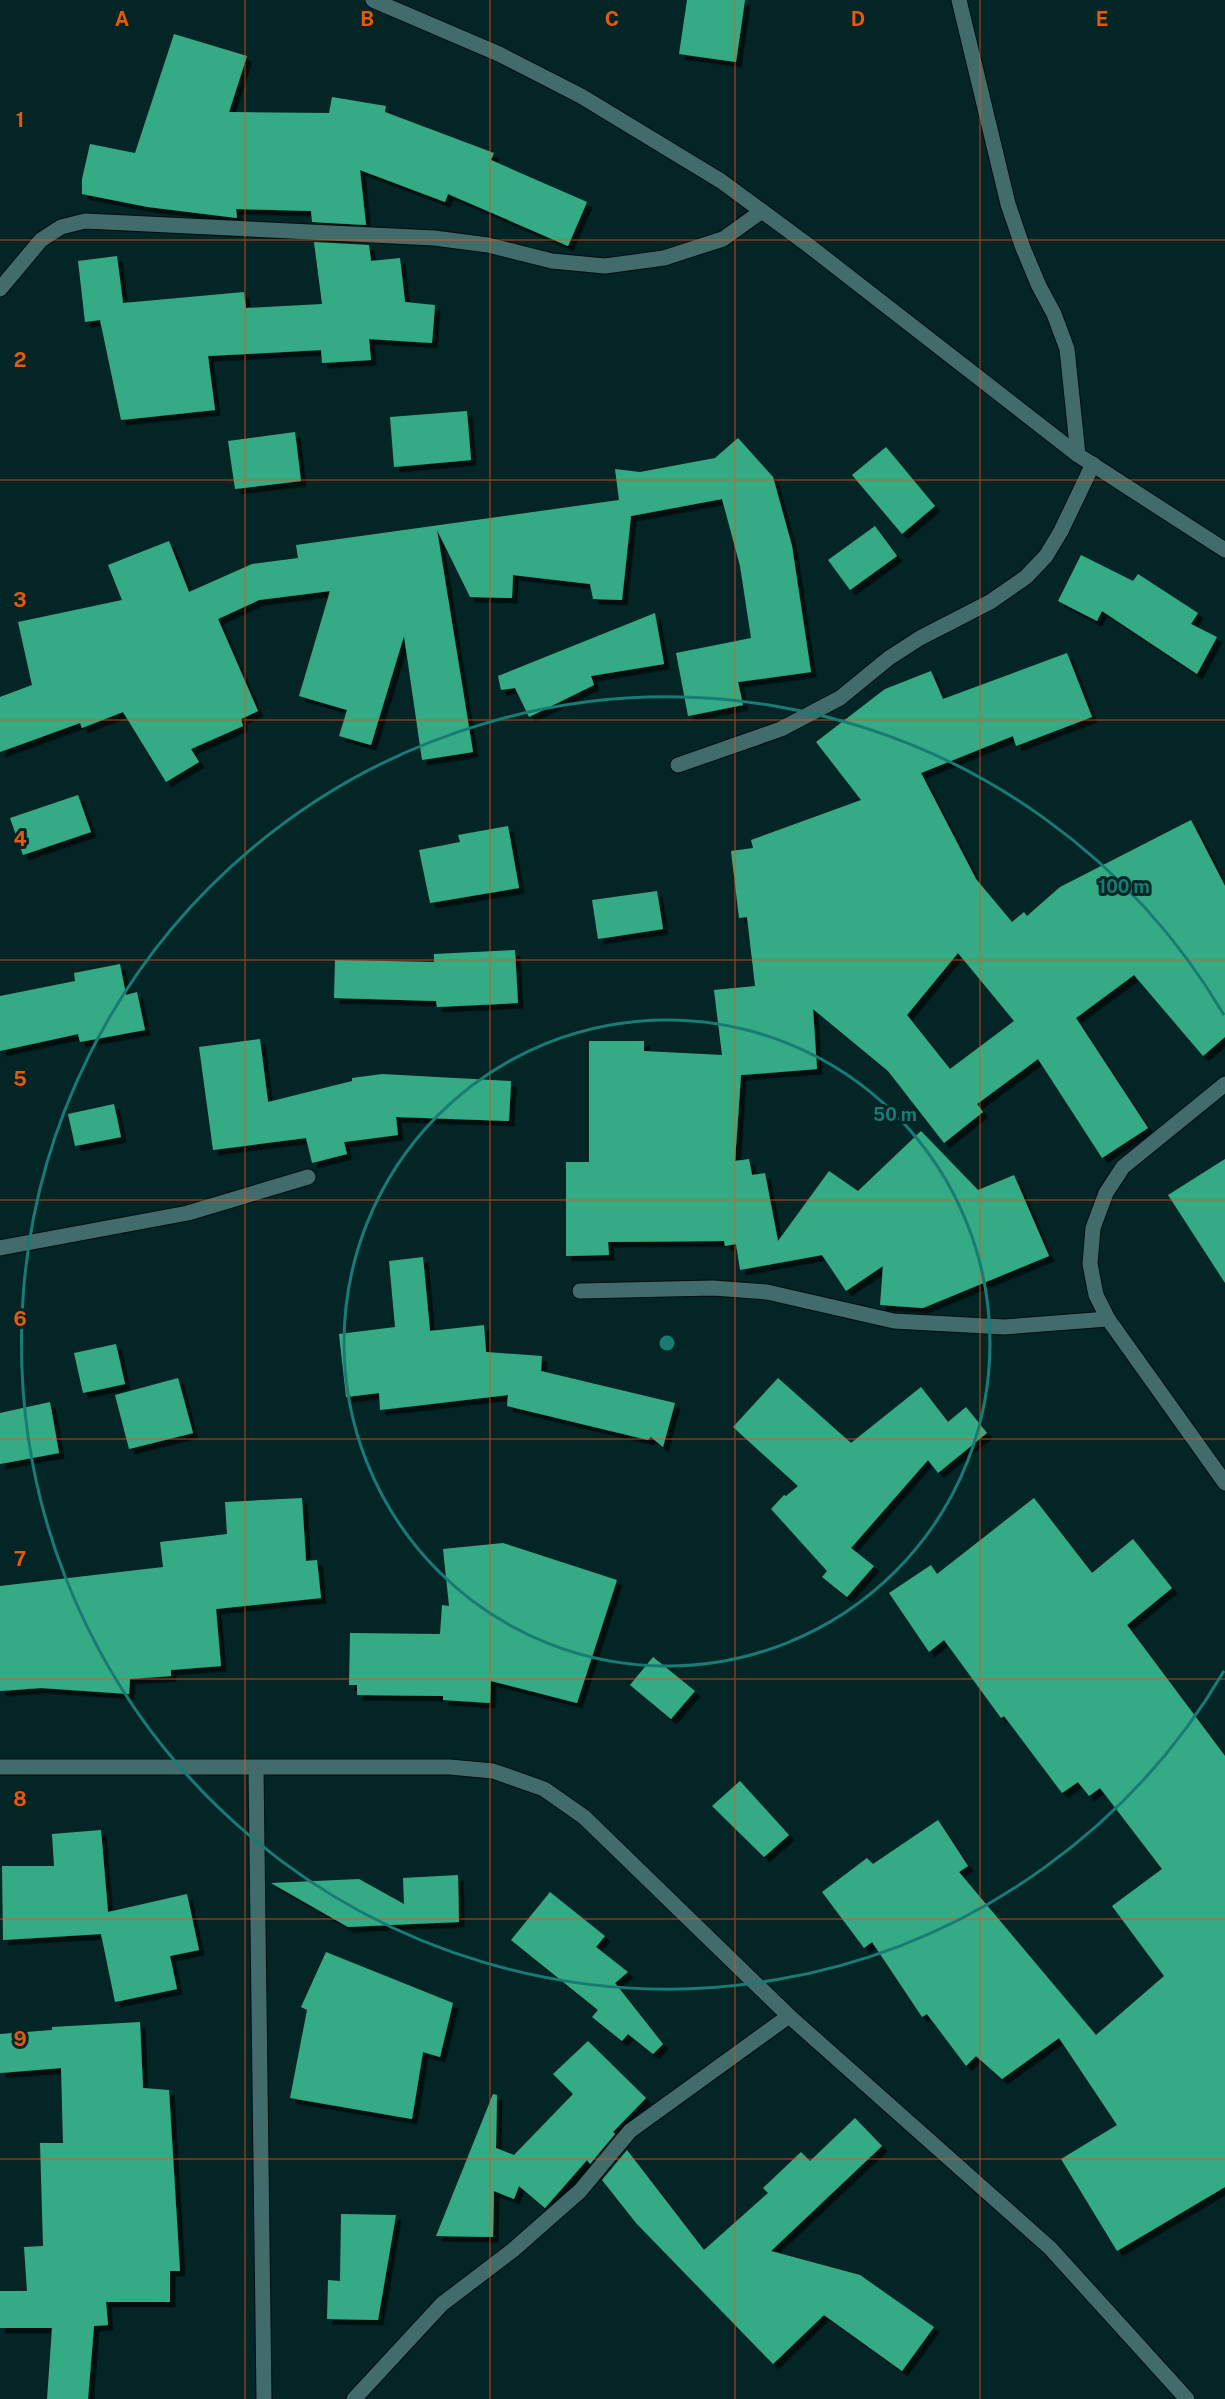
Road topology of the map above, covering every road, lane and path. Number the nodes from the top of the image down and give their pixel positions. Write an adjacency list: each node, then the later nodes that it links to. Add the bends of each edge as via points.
1 (373, 0): 3 (street, via 499,54 581,96 711,175)
2 (959, 0): 5 (street, via 1008,204 1067,349)
3 (762, 211): 4 (street, via 723,239 664,258 605,266 552,261 488,245 434,238 85,221 61,227 41,240); 5 (street)
4 (0, 289)
5 (1078, 455): 6 (street)
6 (1093, 464): 7 (street); 8 (street, via 1052,548 1026,577 990,602 920,638 840,698 781,729)
7 (1225, 550)
8 (678, 765)
9 (1225, 1084): 13 (street, via 1123,1167 1106,1193 1093,1228 1090,1264 1096,1295)
10 (308, 1177): 11 (street, via 188,1213)
11 (0, 1248)
12 (580, 1291): 13 (street, via 713,1288 767,1292 894,1321 1004,1327)
13 (1108, 1319): 14 (street)
14 (1225, 1483)
15 (0, 1767): 16 (street)
16 (256, 1768): 17 (street, via 450,1767 493,1771 544,1789 584,1817); 18 (street)
17 (789, 2016): 19 (street, via 630,2131 580,2191 513,2250 441,2304); 20 (street, via 1050,2248)
18 (264, 2399)
19 (354, 2399)
20 (1187, 2399)

